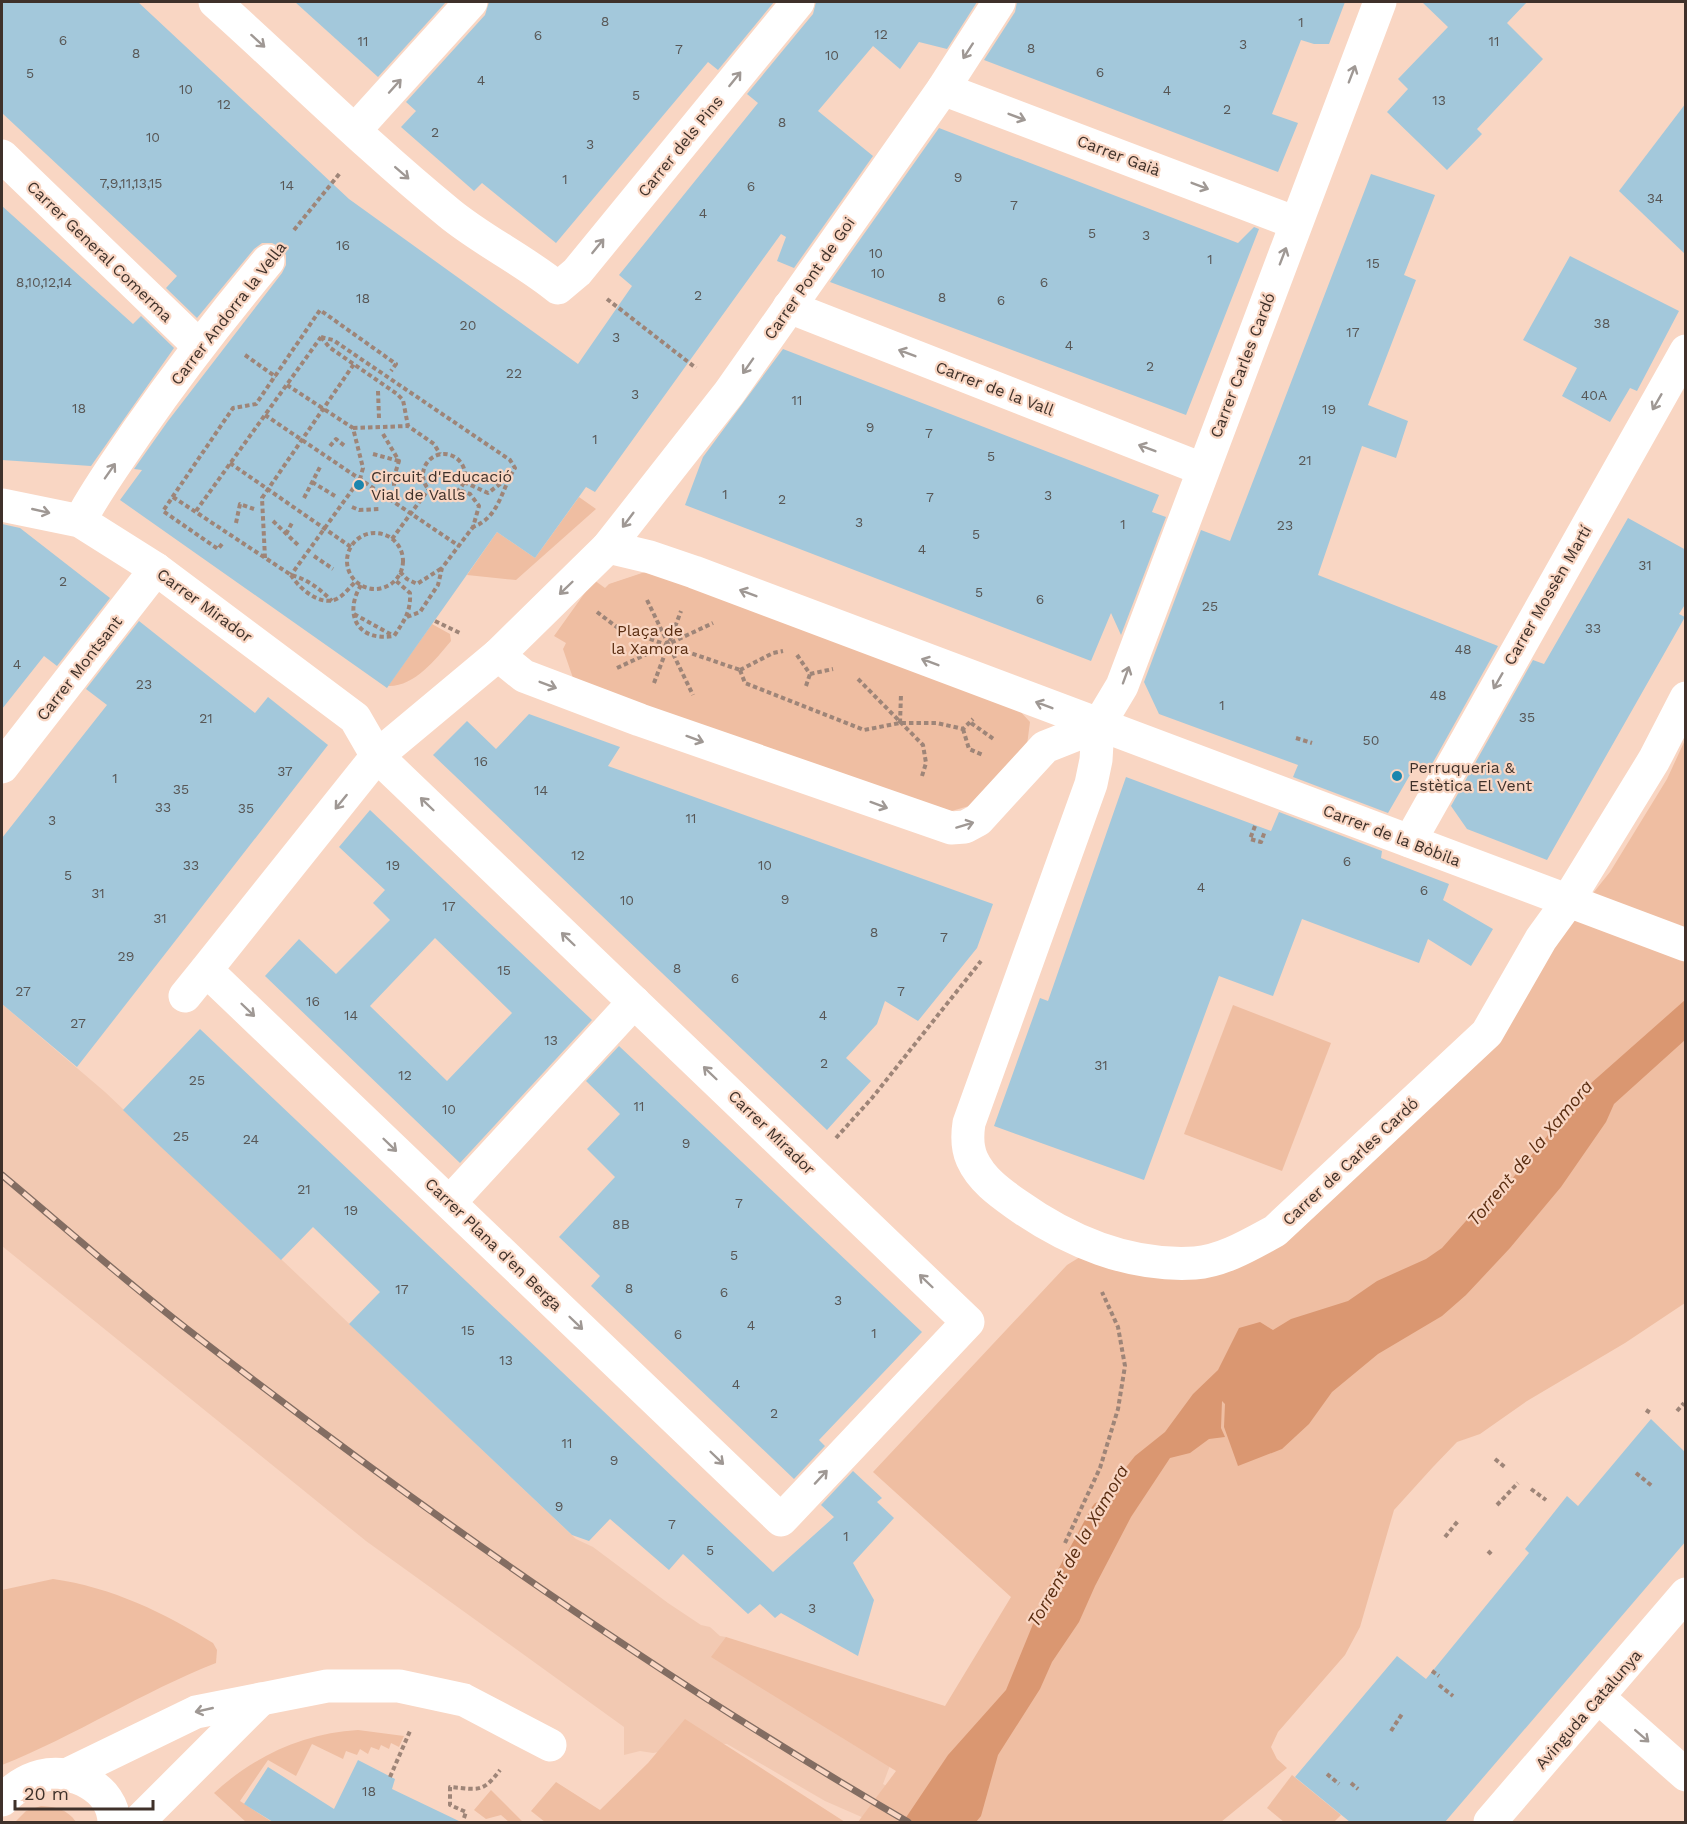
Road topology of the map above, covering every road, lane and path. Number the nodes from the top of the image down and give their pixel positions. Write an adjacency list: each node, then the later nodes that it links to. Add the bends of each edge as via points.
1 (215, 2): 7 (street, one-way to 7)
2 (471, 2): 7 (street, one-way to 2)
3 (798, 2): 11 (street, Carrer dels Pins, one-way to 3)
4 (999, 2): 6 (street, Carrer Pont de Goi, one-way to 6)
5 (1380, 2): 9 (street, Carrer Carles Cardó, one-way to 5)
6 (943, 89): 9 (street, Carrer Gaià, one-way to 9); 12 (street, Carrer Pont de Goi)
7 (361, 136): 10 (path, Carrer Andorra la Vella); 11 (street, one-way to 11, via 451,215 535,269)
8 (2, 156): 14 (street, Carrer General Comerma)
9 (1296, 224): 37 (street, Carrer Carles Cardó, one-way to 9)
10 (268, 261): 14 (street, Carrer Andorra la Vella)
11 (583, 286): 18 (path)
12 (789, 307): 37 (street, Carrer de la Vall, one-way to 12); 67 (street, Carrer Pont de Goi, one-way to 67, via 729,393)
13 (321, 337): 17 (path); 21 (path); 38 (path, via 333,340 510,460 515,468)
14 (199, 346): 56 (street, Carrer Andorra la Vella, one-way to 14, via 92,497)
15 (239, 351): 20 (path)
16 (1686, 351): 110 (street, Carrer Mossèn Martí, one-way to 110)
17 (354, 364): 23 (path); 26 (path, via 398,394)
18 (696, 368)
19 (392, 371): 20 (path, via 396,364 320,310)
20 (276, 377): 47 (path, via 256,404 233,408)
21 (287, 385): 23 (path); 24 (path)
22 (378, 391): 25 (path)
23 (323, 408): 27 (path); 29 (path)
24 (265, 415): 29 (path); 35 (path)
25 (379, 418)
26 (408, 426): 27 (path); 33 (path, via 434,444)
27 (353, 428): 39 (path, via 363,468)
28 (383, 434): 34 (path)
29 (302, 440): 39 (path); 43 (path)
30 (330, 446): 31 (path, via 336,439)
31 (346, 447)
32 (373, 454): 34 (path)
33 (440, 454): 41 (path, via 460,460 465,470); 44 (path, via 429,459 424,469 423,480)
34 (399, 462): 42 (path)
35 (230, 463): 43 (path); 53 (path)
36 (320, 467): 40 (path)
37 (1202, 469): 99 (street, Carrer Carles Cardó, one-way to 37, via 1122,686)
38 (508, 478): 41 (path, via 488,493); 59 (path, via 504,495 486,522)
39 (360, 479): 54 (path); 60 (path)
40 (312, 482): 46 (path); 48 (path)
41 (464, 482): 45 (path)
42 (394, 488)
43 (268, 489): 60 (path); 69 (path, via 262,498)
44 (428, 490): 45 (path, via 438,495); 54 (path)
45 (459, 490): 59 (path, via 470,494 479,506)
46 (335, 496)
47 (173, 497): 53 (path); 63 (path, via 163,511 218,549)
48 (304, 498)
49 (2, 504): 56 (street, Carrer Mirador, one-way to 56)
50 (352, 507): 52 (path)
51 (254, 509): 58 (path, via 240,504)
52 (380, 509)
53 (196, 512): 69 (path)
54 (410, 513): 62 (path); 64 (path)
55 (293, 520): 61 (path)
56 (80, 521): 71 (street, Carrer Mirador)
57 (273, 521): 61 (path)
58 (236, 523)
59 (473, 527): 64 (path)
60 (325, 528): 66 (path); 74 (path)
61 (286, 534): 65 (path)
62 (392, 539): 66 (path, via 371,533 359,537); 73 (path, via 402,551)
63 (222, 544)
64 (459, 546): 70 (path)
65 (300, 547)
66 (351, 547): 76 (path, via 348,571)
67 (608, 547): 89 (street, one-way to 89); 99 (street, one-way to 67, via 694,572)
68 (314, 556): 72 (path)
69 (265, 558): 74 (path)
70 (442, 568): 73 (path, via 417,584); 83 (path, via 438,585 420,612)
71 (156, 569): 106 (street, Carrer Mirador, via 355,718); 107 (street, Carrer Montsant)
72 (333, 569)
73 (400, 572): 75 (path)
74 (291, 575): 79 (path, via 321,590); 79 (path, via 295,583 317,598)
75 (395, 580): 77 (path, via 379,589); 83 (path, via 410,593)
76 (356, 581): 77 (path); 79 (path)
77 (361, 585): 82 (path, via 352,603)
78 (644, 594): 88 (path)
79 (332, 601)
80 (684, 603): 88 (path)
81 (597, 612): 88 (path, via 618,628)
82 (353, 614): 87 (path); 87 (path, via 360,630 378,638)
83 (407, 617): 87 (path)
84 (435, 621): 86 (path)
85 (717, 621): 88 (path)
86 (463, 635)
87 (394, 636)
88 (668, 646): 90 (path); 91 (path); 93 (path); 96 (path)
89 (498, 655): 99 (street, one-way to 99, via 524,676 951,828 978,820 1045,747); 106 (street)
90 (616, 668)
91 (740, 670): 94 (path, via 773,653 793,649 810,674); 98 (path, via 745,683 864,730)
92 (861, 684): 98 (path)
93 (653, 685)
94 (806, 686)
95 (902, 688): 98 (path)
96 (694, 696)
97 (1686, 698): 118 (street, Carrer de Carles Cardó, via 1654,760 1487,1033 1305,1206 1275,1231 1240,1250 1196,1263 1132,1258)
98 (900, 723): 100 (path, via 939,723); 103 (path)
99 (1098, 726): 110 (street, Carrer de la Bòbila); 118 (street, Carrer de Carles Cardó, via 1091,784 969,1123 967,1139 972,1158 997,1190 1045,1225)
100 (963, 729): 104 (path, via 971,723 995,738); 105 (path, via 969,749 984,755)
101 (1296, 738): 102 (path)
102 (1312, 743)
103 (923, 745)
104 (997, 747)
105 (992, 753)
106 (377, 756): 113 (street, one-way to 113); 115 (street, Carrer Mirador, one-way to 106)
107 (2, 767)
108 (1254, 828): 109 (path, via 1250,839 1261,842)
109 (1264, 834)
110 (1410, 841): 111 (street, Carrer de la Bòbila)
111 (1686, 945)
112 (986, 955): 116 (path, via 872,1098)
113 (206, 970): 114 (street); 117 (street, Carrer Plana d'en Berga, one-way to 117)
114 (185, 996)
115 (634, 1002): 116 (street, Carrer Mirador, one-way to 115); 117 (street)
116 (809, 1167): 131 (street, Carrer Mirador, one-way to 116, via 968,1322)
117 (450, 1202): 131 (street, Carrer Plana d'en Berga, one-way to 131)
118 (1083, 1244): 134 (path, via 1118,1327 1125,1366 1118,1409 1100,1468)
119 (1684, 1403): 121 (path)
120 (1646, 1410): 122 (path)
121 (1677, 1411)
122 (1652, 1414)
123 (1496, 1459): 124 (path)
124 (1506, 1468)
125 (1636, 1473): 127 (path)
126 (1518, 1483): 130 (path)
127 (1652, 1486)
128 (1532, 1489): 129 (path)
129 (1546, 1500)
130 (1497, 1505)
131 (781, 1520)
132 (1458, 1521): 133 (path)
133 (1445, 1537)
134 (1065, 1543)
135 (1488, 1551): 136 (path)
136 (1493, 1556)
137 (1686, 1594): 142 (street, Avinguda Catalunya)
138 (1432, 1671): 139 (path)
139 (1439, 1676)
140 (1439, 1684): 141 (path)
141 (1452, 1696)
142 (1598, 1697): 151 (street, one-way to 151); 160 (street, Avinguda Catalunya)
143 (261, 1699): 147 (street, via 327,1686 399,1686 464,1700); 150 (street, one-way to 150, via 196,1712); 159 (street)
144 (1402, 1714): 145 (path)
145 (1391, 1731)
146 (408, 1738): 152 (path)
147 (550, 1745)
148 (500, 1770): 157 (path, via 488,1786 450,1787 450,1804 466,1812)
149 (1327, 1774): 154 (path)
150 (66, 1775): 156 (street, via 43,1775 18,1785); 158 (street, via 89,1782 105,1796 114,1812)
151 (1686, 1775)
152 (390, 1777)
153 (1351, 1783): 155 (path)
154 (1339, 1784)
155 (1358, 1789)
156 (2, 1800)
157 (464, 1818)
158 (114, 1822)
159 (138, 1822)
160 (1490, 1822)

